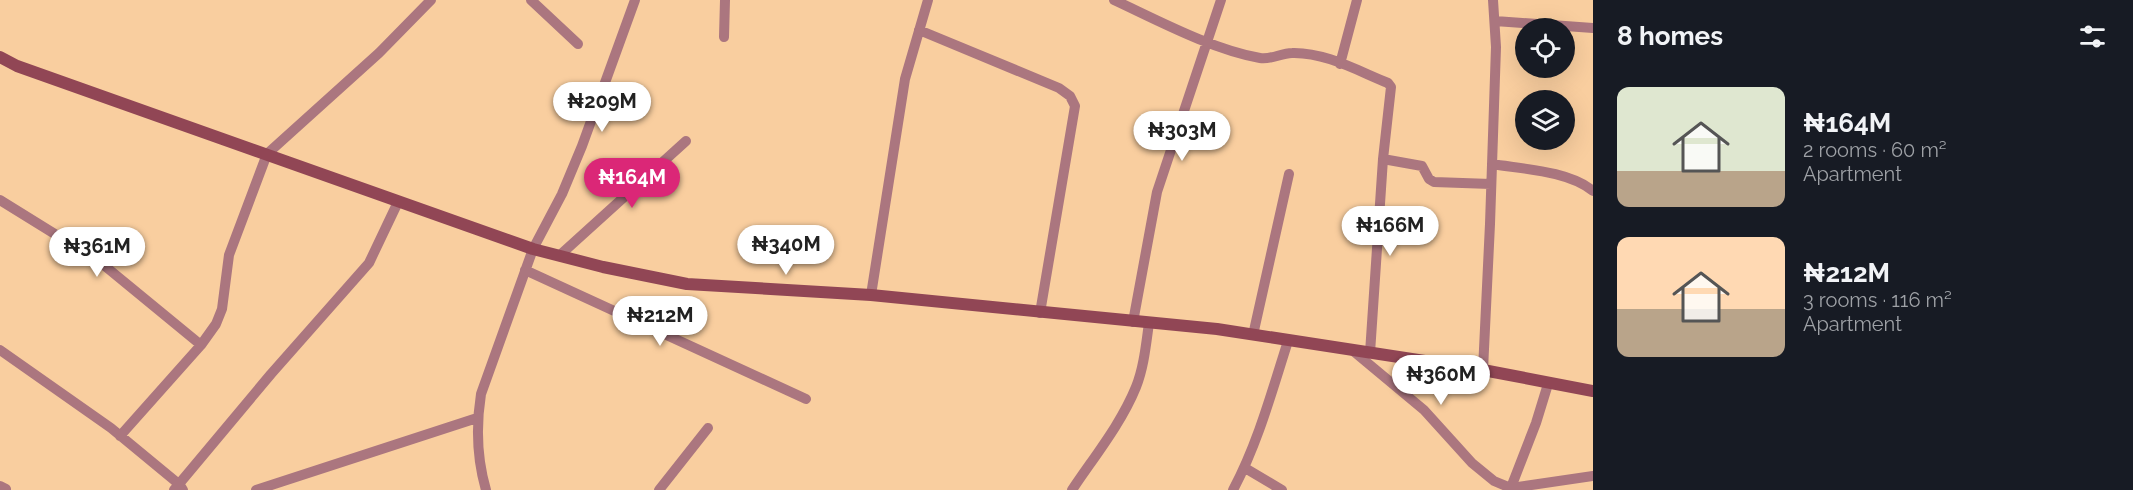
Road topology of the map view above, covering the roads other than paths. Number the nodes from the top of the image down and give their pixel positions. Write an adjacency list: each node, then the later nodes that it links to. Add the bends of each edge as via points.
1 (431, 0): 19 (street)
2 (531, 0): 15 (street)
3 (635, 0): 27 (street, via 582,146)
4 (725, 0): 13 (street)
5 (928, 0): 12 (street)
6 (1114, 0): 14 (street)
7 (1221, 0): 14 (street)
8 (1357, 0): 17 (street)
9 (1493, 0): 10 (street)
10 (1495, 21): 11 (street); 21 (street)
11 (1593, 28)
12 (918, 30): 30 (street, via 905,79); 31 (street, via 1059,88 1075,106)
13 (724, 37)
14 (1206, 42): 17 (street, via 1259,58 1292,53); 32 (street, via 1157,192)
15 (578, 44)
16 (0, 57): 19 (street)
17 (1340, 64): 20 (street, via 1391,87)
18 (686, 141): 28 (street)
19 (267, 154): 26 (street); 36 (street, via 229,255 220,316)
20 (1383, 159): 23 (street, via 1422,166 1434,182); 39 (street)
21 (1492, 164): 23 (street); 24 (street, via 1568,178)
22 (1289, 174): 34 (street)
23 (1491, 184): 40 (street)
24 (1593, 191)
25 (0, 200): 36 (street, via 100,262)
26 (398, 202): 27 (street); 49 (street, via 369,263 271,374)
27 (533, 249): 28 (street); 29 (street)
28 (559, 256): 30 (street, via 687,284)
29 (525, 270): 43 (street); 44 (street, via 481,394)
30 (871, 295): 31 (street)
31 (1040, 313): 32 (street)
32 (1133, 321): 33 (street)
33 (1149, 323): 34 (street); 54 (street, via 1137,386)
34 (1253, 335): 35 (street)
35 (1288, 341): 38 (street); 47 (street)
36 (201, 345): 46 (street)
37 (0, 350): 46 (street)
38 (1352, 350): 39 (street); 50 (street, via 1430,415 1472,463)
39 (1370, 353): 40 (street)
40 (1483, 370): 41 (street)
41 (1548, 384): 42 (street); 50 (street)
42 (1593, 391)
43 (806, 399)
44 (477, 418): 51 (street); 52 (street, via 480,470)
45 (708, 428): 53 (street)
46 (120, 436): 49 (street)
47 (1245, 468): 55 (street); 56 (street)
48 (1593, 476): 50 (street)
49 (179, 488)
50 (1510, 489)
51 (256, 490)
52 (486, 490)
53 (659, 490)
54 (1072, 490)
55 (1233, 490)
56 (1282, 490)

